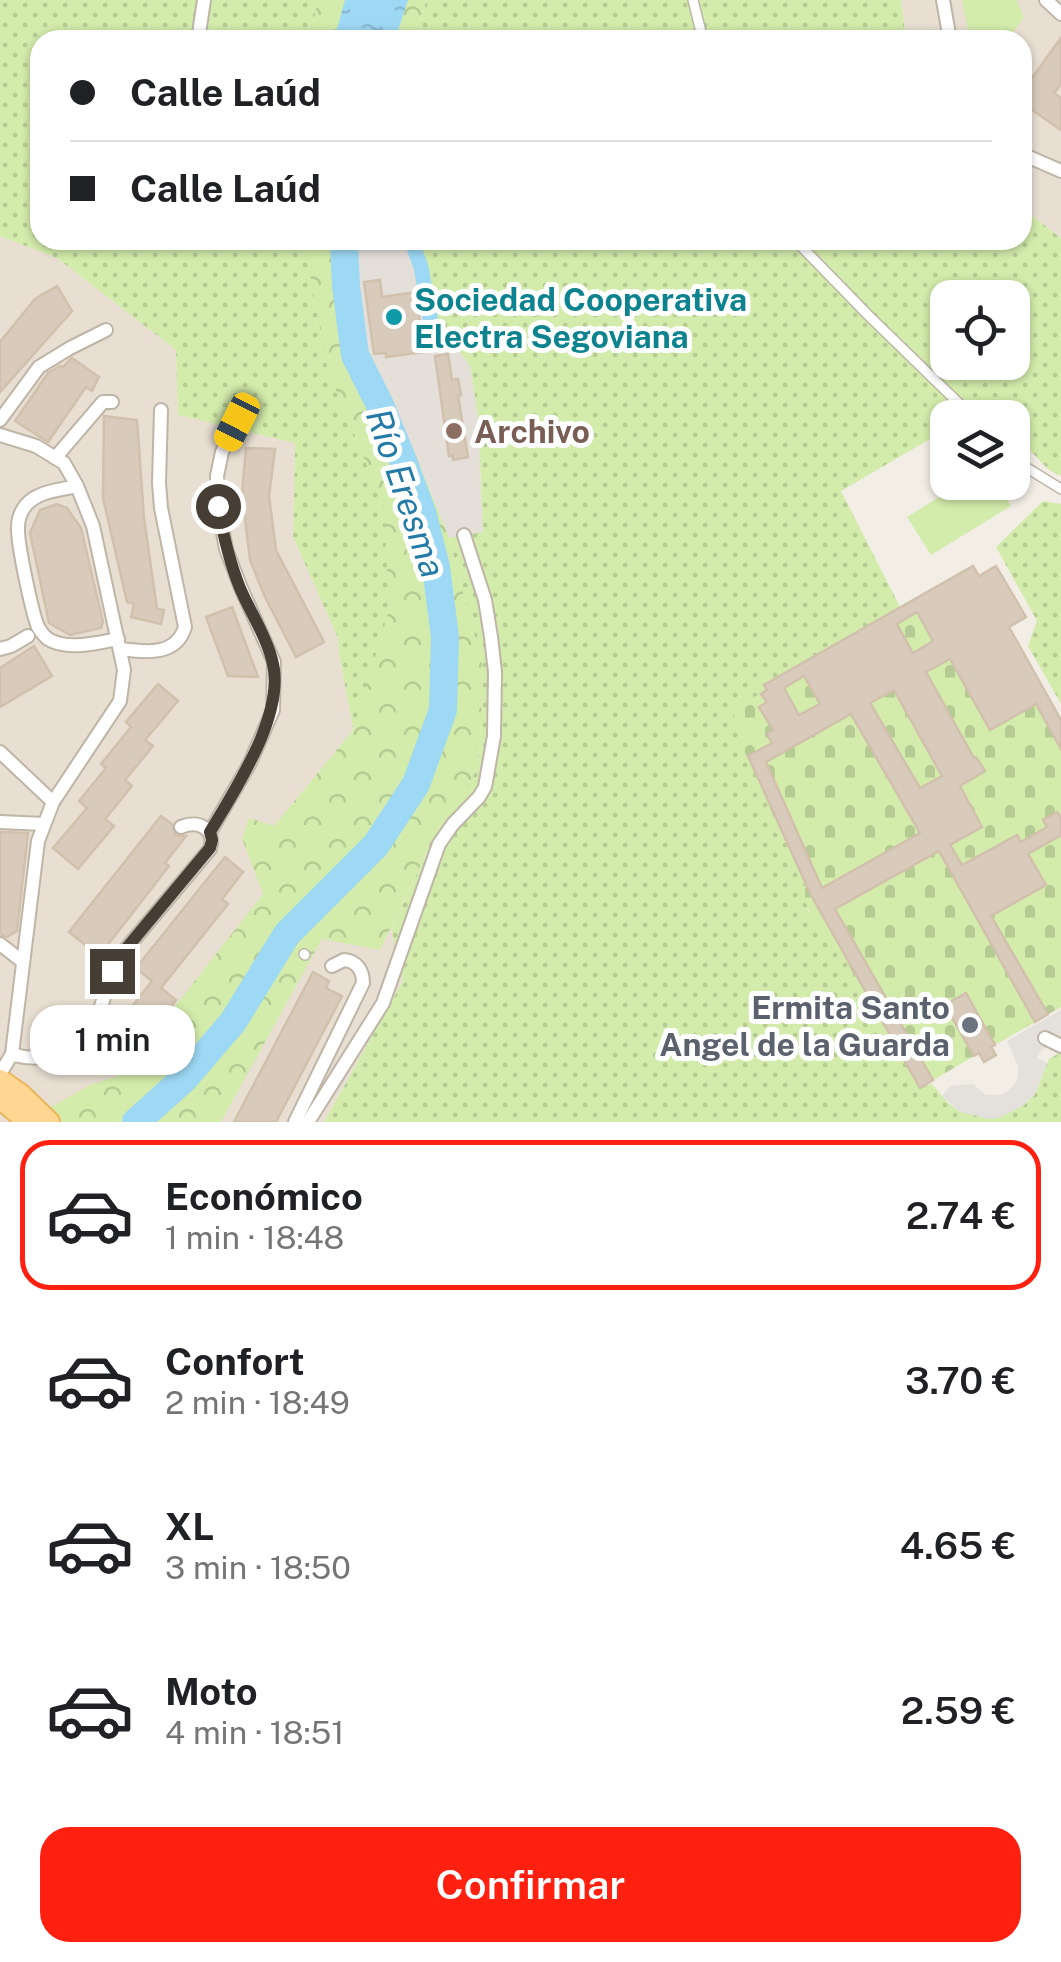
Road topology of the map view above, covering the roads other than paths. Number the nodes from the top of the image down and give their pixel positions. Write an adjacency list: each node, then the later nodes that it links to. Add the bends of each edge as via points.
1 (204, 0): 6 (street)
2 (692, 0): 7 (street)
3 (943, 0): 8 (street)
4 (1046, 0): 5 (street)
5 (1061, 14)
6 (200, 30)
7 (700, 30)
8 (948, 30)
9 (1032, 158): 10 (street)
10 (1061, 171)
11 (805, 250): 13 (street)
12 (106, 330): 16 (street, via 39,367)
13 (956, 400)
14 (112, 402): 19 (street, via 102,402)
15 (161, 410): 25 (street, via 159,483 184,627 177,642 162,650)
16 (0, 420)
17 (237, 422): 32 (street, via 222,452 218,506 240,588 274,662 273,710)
18 (0, 435): 19 (street)
19 (55, 458): 21 (street)
20 (1030, 470): 22 (street)
21 (77, 486): 25 (street, via 94,526); 25 (street, via 33,499 18,520 36,622 52,642)
22 (1061, 489)
23 (464, 535): 43 (street, via 485,600 495,672 485,786 438,844 383,1003)
24 (28, 636): 26 (street)
25 (119, 644): 28 (street, via 120,701)
26 (0, 649)
27 (0, 752): 28 (street)
28 (53, 802): 30 (street)
29 (0, 822): 30 (street)
30 (44, 824): 34 (street)
31 (181, 827): 32 (street, via 198,824)
32 (210, 832): 38 (street, via 210,848 120,956 98,1021 82,1040 60,1054)
33 (0, 944): 34 (street)
34 (23, 962): 38 (street)
35 (332, 966): 42 (street, via 354,963 363,983)
36 (1044, 1038): 37 (street)
37 (1061, 1046)
38 (12, 1054): 39 (street)
39 (1, 1088): 40 (main road)
40 (28, 1115): 41 (main road)
41 (49, 1122)
42 (294, 1122)
43 (308, 1122)

